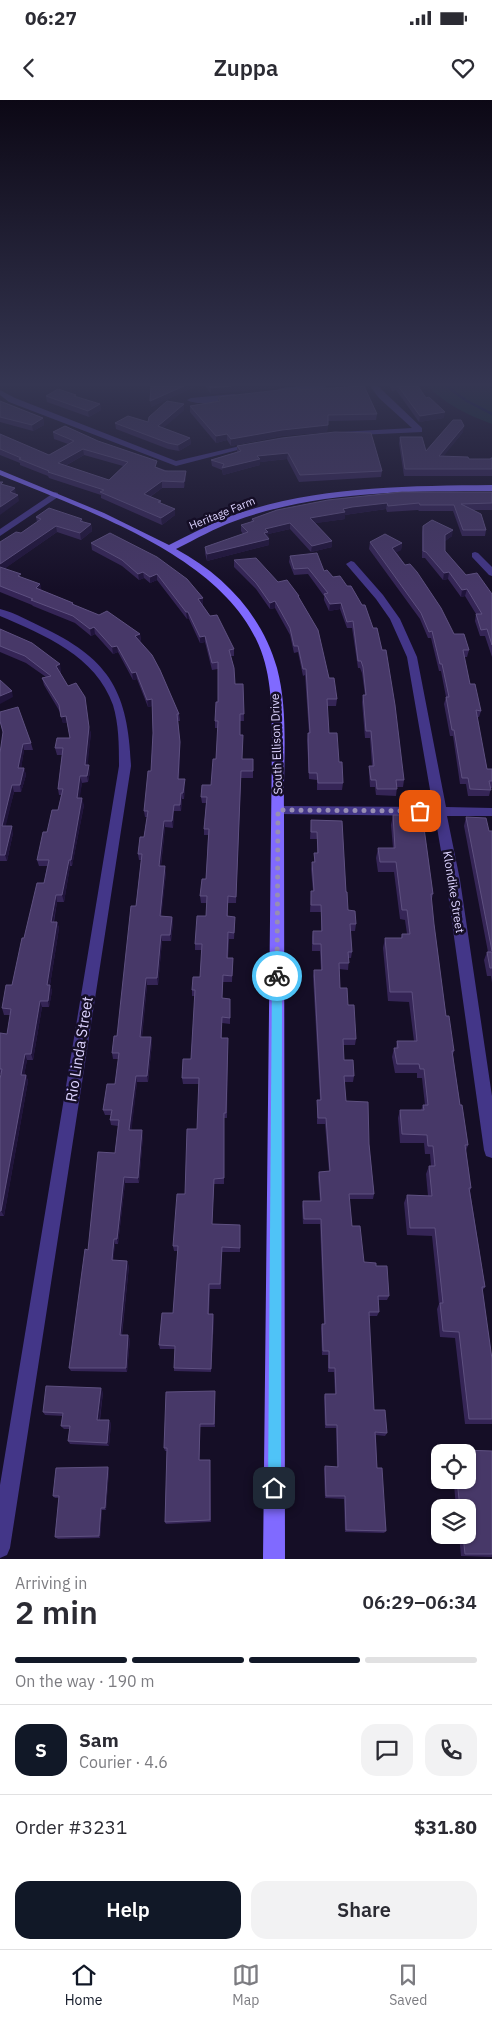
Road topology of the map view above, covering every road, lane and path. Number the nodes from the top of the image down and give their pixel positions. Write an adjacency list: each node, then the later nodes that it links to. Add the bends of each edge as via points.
1 (151, 454): 2 (street, via 176,464)
2 (211, 454)
3 (0, 472): 5 (street, South Ellison Drive)
4 (492, 488): 7 (street, Heritage Farm, via 390,489 309,498 233,518)
5 (55, 496): 6 (street); 7 (street, South Ellison Drive)
6 (0, 533)
7 (170, 548): 12 (street, South Ellison Drive, via 212,575 239,602 266,650 276,704)
8 (475, 555): 10 (street)
9 (351, 564): 13 (street, Klondike Street, via 380,597 405,636 412,657)
10 (492, 573)
11 (0, 612): 16 (street, Rio Linda Street, via 62,640 91,663 115,693 126,743 125,766)
12 (278, 810): 13 (street); 17 (street, South Ellison Drive)
13 (439, 812): 14 (street); 15 (street, Klondike Street, via 453,880)
14 (492, 812)
15 (492, 1150)
16 (0, 1548)
17 (274, 1559)

